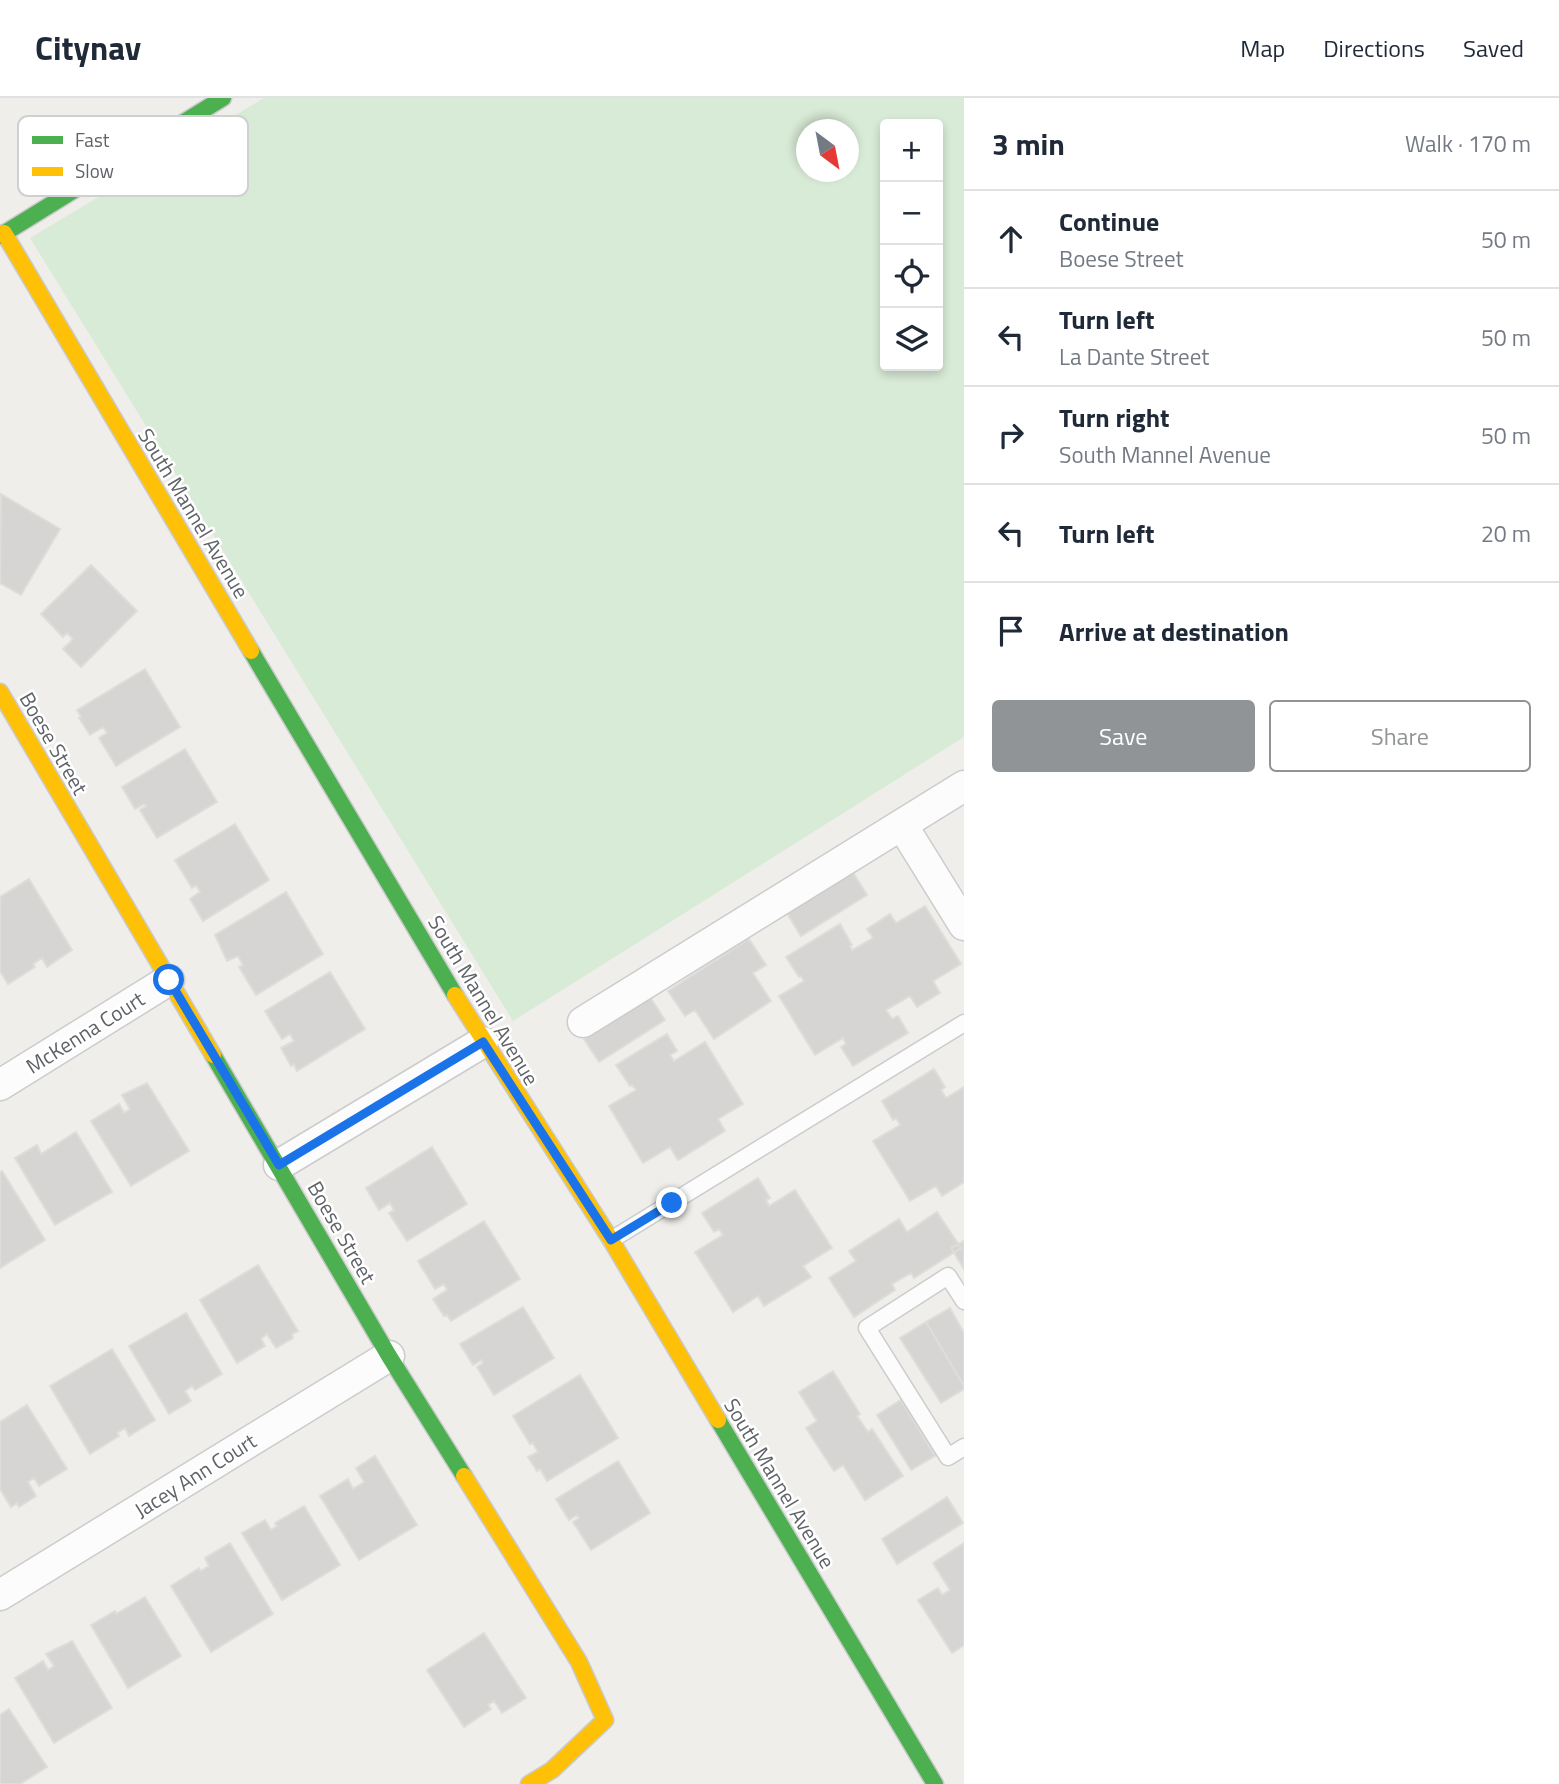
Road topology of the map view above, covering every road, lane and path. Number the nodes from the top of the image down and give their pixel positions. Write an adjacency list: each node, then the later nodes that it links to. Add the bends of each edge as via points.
1 (223, 98): 2 (street)
2 (194, 116)
3 (64, 196): 4 (street)
4 (2, 234): 12 (street, South Mannel Avenue)
5 (0, 692): 9 (street, Boese Street)
6 (964, 786): 7 (street)
7 (902, 825): 8 (street); 10 (street)
8 (964, 925)
9 (169, 980): 13 (street, McKenna Court); 14 (street, Boese Street)
10 (583, 1022)
11 (964, 1023): 15 (lane)
12 (483, 1042): 14 (street); 15 (street, South Mannel Avenue)
13 (0, 1085)
14 (279, 1165): 17 (street, Boese Street)
15 (611, 1240): 21 (street, South Mannel Avenue)
16 (964, 1301): 18 (lane, via 948,1276 867,1328 948,1457)
17 (389, 1356): 19 (street, Jacey Ann Court); 20 (street, Boese Street, via 579,1662 605,1720 552,1770)
18 (964, 1447)
19 (0, 1595)
20 (529, 1784)
21 (935, 1784)

